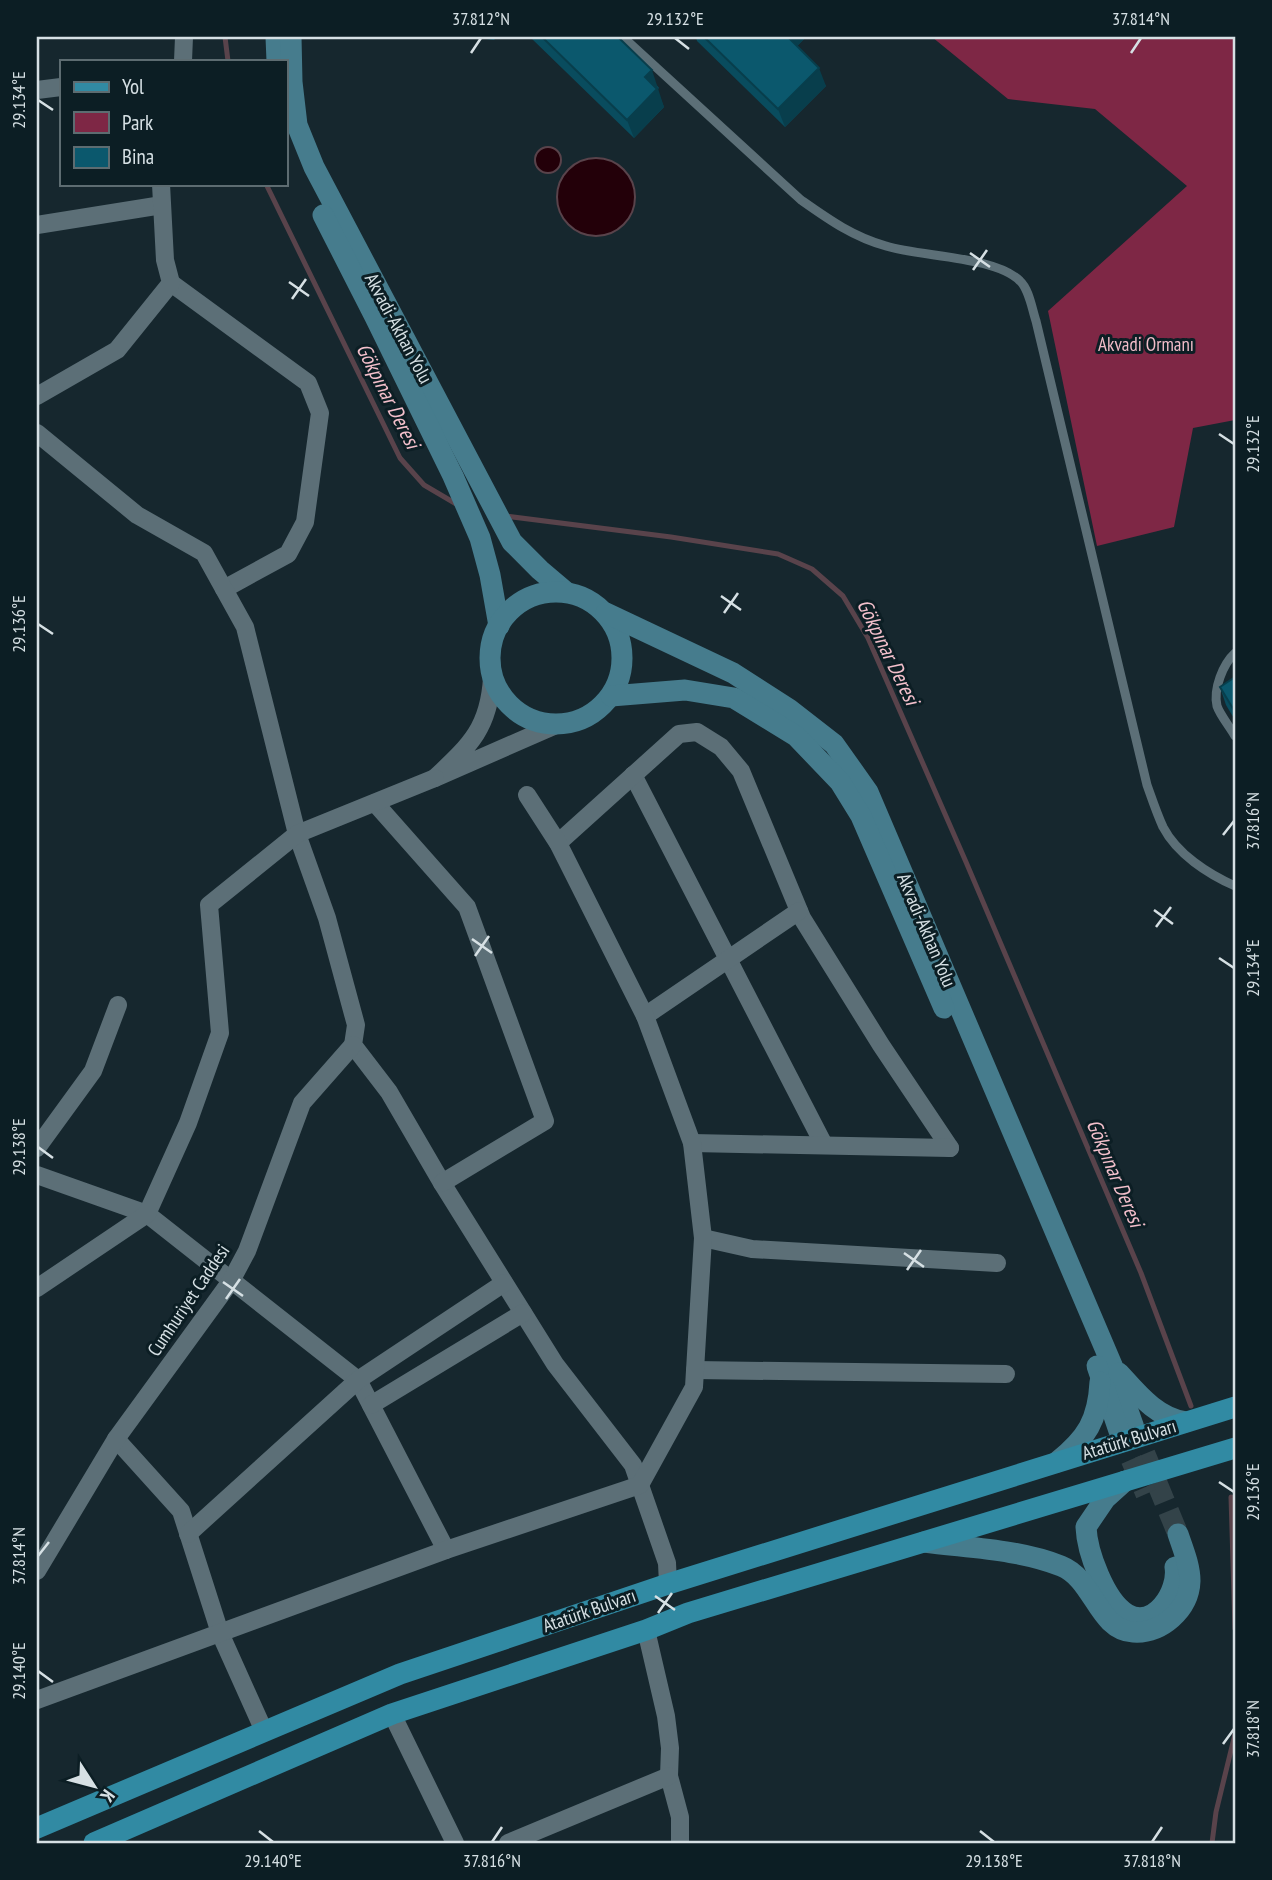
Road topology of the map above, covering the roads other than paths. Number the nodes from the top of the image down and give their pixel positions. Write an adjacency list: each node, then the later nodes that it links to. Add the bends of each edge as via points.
1 (184, 37): 5 (street)
2 (276, 37): 6 (main road)
3 (291, 37): 17 (main road, Akvadi-Akhan Yolu, via 297,125 314,167 512,542)
4 (623, 37): 31 (lane, via 801,200 833,222 862,239 989,265 1023,283 1036,321 1147,785 1164,829 1183,853)
5 (183, 60)
6 (277, 60)
7 (60, 87): 8 (street)
8 (37, 90)
9 (287, 139): 19 (main road, Akvadi-Akhan Yolu, via 453,475 480,538)
10 (161, 186): 11 (street)
11 (162, 205): 12 (street); 13 (street)
12 (37, 225)
13 (171, 283): 14 (street, via 117,350); 16 (street, via 308,383 320,413 305,522 288,554)
14 (37, 396)
15 (37, 433): 16 (street, via 136,515 204,553)
16 (224, 589): 29 (street, via 245,627)
17 (566, 592): 18 (main road, via 588,599); 19 (main road, via 543,593 521,601)
18 (606, 613): 22 (main road, via 618,633 623,656 621,677); 49 (main road, Akvadi-Akhan Yolu, via 733,673 789,709 834,744 868,792)
19 (499, 626): 21 (main road, via 489,657)
20 (1235, 653): 24 (lane, via 1219,677 1217,706)
21 (492, 678): 23 (main road, via 501,697 516,712 535,722); 26 (street, via 482,725)
22 (611, 696): 23 (main road, via 578,722); 49 (main road, Akvadi-Akhan Yolu, via 685,690 734,698 796,736 841,782 877,850)
23 (556, 725): 26 (street)
24 (1235, 736)
25 (633, 775): 30 (street); 32 (street, via 679,734 696,732 721,747 741,771); 33 (street)
26 (435, 778): 28 (street)
27 (527, 795): 30 (street)
28 (375, 803): 29 (street); 41 (street, via 467,908 545,1121)
29 (297, 834): 36 (street, via 327,918 356,1025); 42 (street, via 209,905 220,1033 188,1123)
30 (558, 843): 35 (street)
31 (1235, 886)
32 (799, 911): 33 (street); 38 (street, via 950,1148)
33 (729, 959): 35 (street); 38 (street)
34 (118, 1005): 39 (street, via 93,1071)
35 (645, 1016): 37 (street)
36 (354, 1045): 41 (street, via 389,1091); 45 (street, Cumhuriyet Caddesi, via 302,1103 247,1251)
37 (692, 1143): 38 (street); 43 (street)
38 (824, 1145)
39 (37, 1148)
40 (37, 1175): 42 (street)
41 (442, 1183): 46 (street)
42 (147, 1214): 45 (street); 47 (street)
43 (703, 1238): 44 (street, via 752,1249); 50 (street)
44 (997, 1262)
45 (231, 1281): 52 (street); 57 (street, Cumhuriyet Caddesi)
46 (504, 1283): 48 (street); 52 (street)
47 (37, 1288)
48 (523, 1313): 53 (street); 61 (street, via 555,1364 633,1465)
49 (1105, 1367): 55 (main road, via 1159,1412); 56 (main road); 59 (main road, via 1094,1419 1073,1450)
50 (695, 1370): 51 (street); 61 (street, via 694,1387)
51 (1006, 1374)
52 (358, 1380): 53 (street); 62 (street)
53 (371, 1405): 64 (street)
54 (1235, 1407): 55 (main road, Atatürk Bulvarı)
55 (1186, 1422): 59 (main road, Atatürk Bulvarı)
56 (1126, 1428)
57 (116, 1439): 62 (street, via 181,1511); 65 (street, Cumhuriyet Caddesi)
58 (1235, 1448): 60 (main road, Atatürk Bulvarı)
59 (1057, 1462): 66 (main road, Atatürk Bulvarı)
60 (1125, 1481): 63 (main road, Atatürk Bulvarı); 63 (main road, via 1105,1499 1086,1527 1091,1556 1115,1603 1135,1617 1162,1608 1176,1577 1172,1537 1187,1562 1190,1582 1184,1601 1172,1620 1151,1631 1130,1632 1113,1624 1078,1576 1063,1566)
61 (639, 1485): 64 (street); 66 (street, via 667,1563)
62 (188, 1534): 68 (street)
63 (924, 1542): 67 (main road, Atatürk Bulvarı, via 688,1613)
64 (446, 1550): 68 (street)
65 (37, 1571)
66 (668, 1584): 71 (main road, Atatürk Bulvarı, via 400,1674)
67 (646, 1630): 70 (main road, Atatürk Bulvarı); 72 (street, via 666,1716)
68 (220, 1633): 69 (street); 71 (street)
69 (37, 1700)
70 (391, 1714): 74 (main road, Atatürk Bulvarı); 75 (street)
71 (264, 1731): 73 (main road, Atatürk Bulvarı)
72 (669, 1776): 76 (street); 77 (street, via 680,1817)
73 (37, 1828)
74 (94, 1843)
75 (455, 1843)
76 (508, 1843)
77 (680, 1843)

